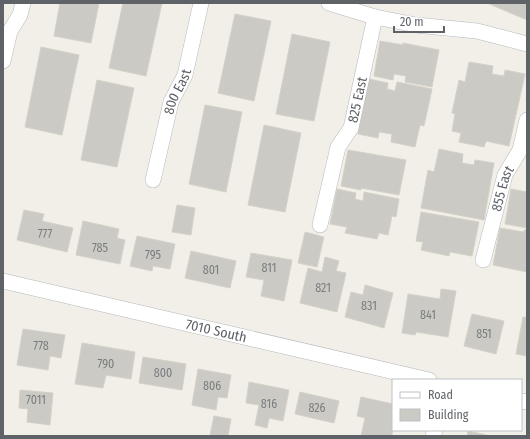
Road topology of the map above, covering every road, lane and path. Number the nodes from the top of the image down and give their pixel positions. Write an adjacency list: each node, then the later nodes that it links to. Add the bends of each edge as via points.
1 (23, 3): 7 (street, via 20,15 10,31)
2 (201, 3): 9 (street, 800 East, via 185,75 171,102)
3 (329, 3): 4 (street)
4 (361, 8): 5 (street)
5 (375, 17): 6 (street, via 416,25 477,31); 10 (street, 825 East, via 351,128 338,148)
6 (527, 44)
7 (3, 61)
8 (527, 120): 11 (street, 855 East, via 520,150 505,175)
9 (153, 180)
10 (320, 225)
11 (483, 260)
12 (3, 281): 13 (street, 7010 South)
13 (425, 379)

